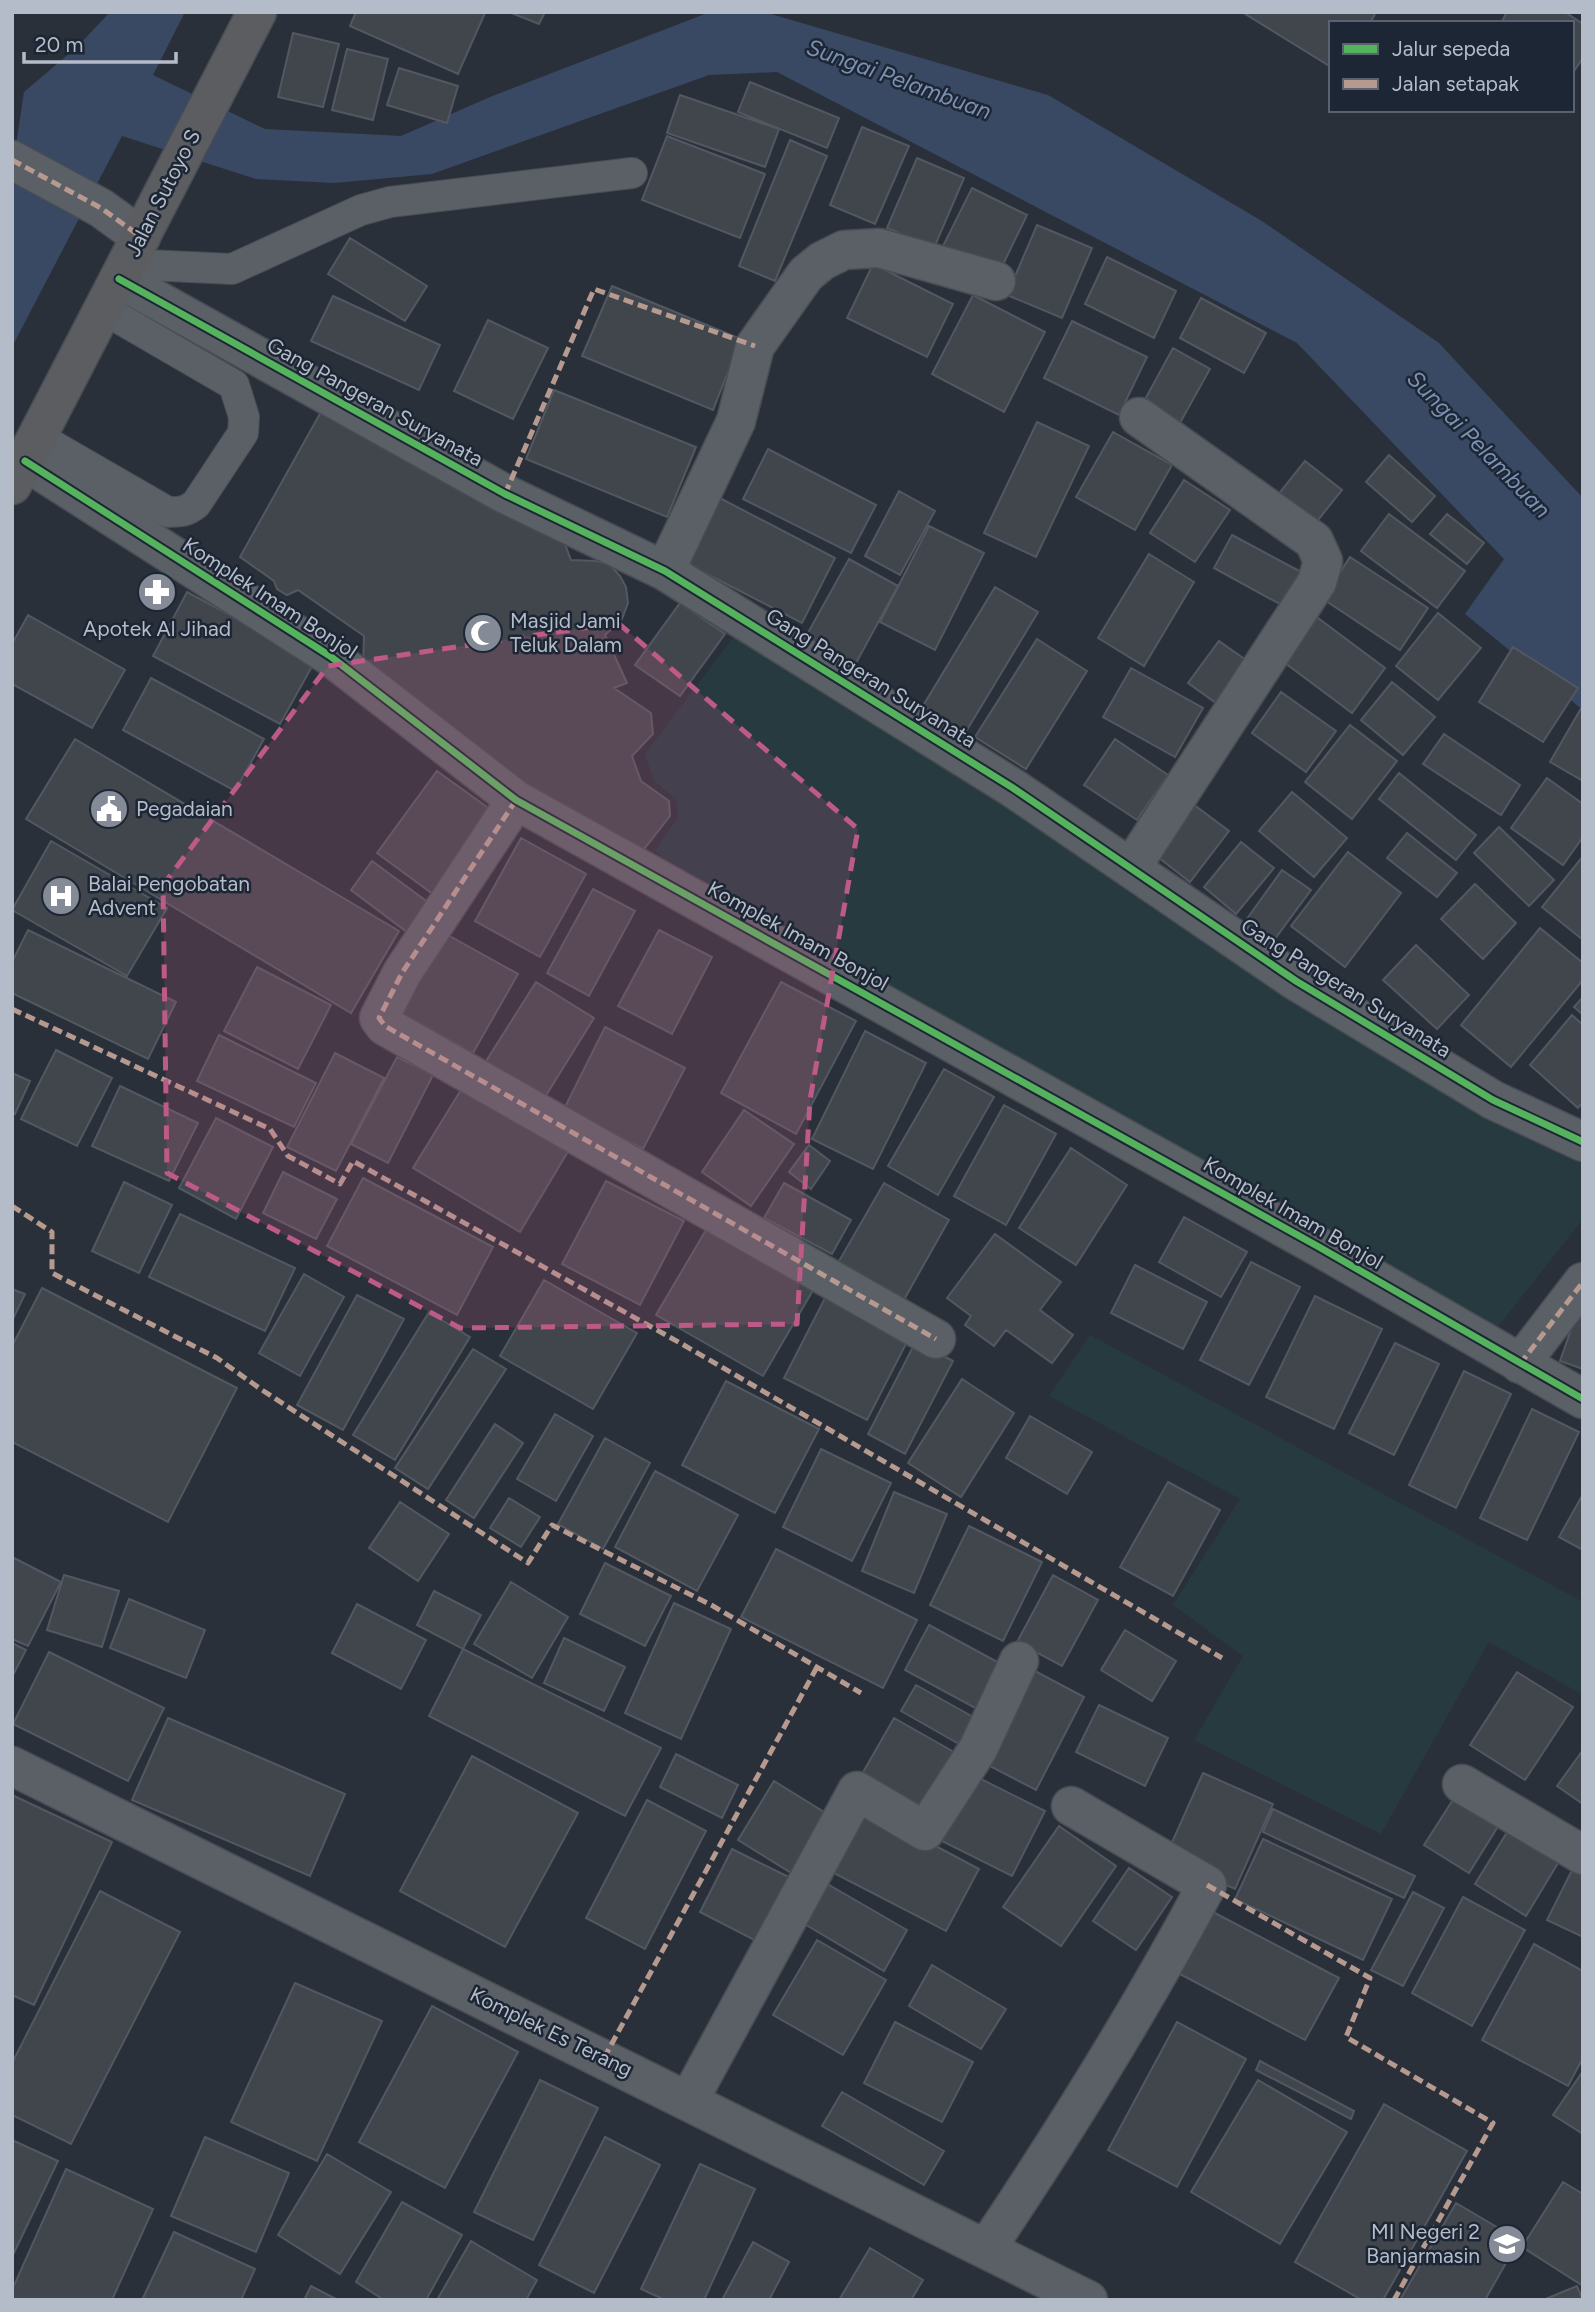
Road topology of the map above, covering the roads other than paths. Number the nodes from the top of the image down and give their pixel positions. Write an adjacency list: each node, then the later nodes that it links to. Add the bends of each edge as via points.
1 (252, 21): 4 (highway, Jalan Sutoyo S)
2 (12, 160): 4 (street, Gang Pangeran Suryanata, via 101,208)
3 (632, 173): 4 (lane, via 390,202 361,210 232,269)
4 (129, 260): 7 (highway, Jalan Sutoyo S); 7 (lane, via 234,385 244,417 243,433 195,504 180,512 168,512); 8 (street, Gang Pangeran Suryanata, via 505,494)
5 (996, 281): 8 (street, via 879,248 844,250 806,274 755,346 736,421)
6 (1139, 417): 10 (street, via 1314,541 1322,561 1317,582)
7 (25, 461): 9 (street, Komplek Imam Bonjol, via 330,656)
8 (665, 571): 10 (street, Gang Pangeran Suryanata, via 1013,788)
9 (516, 800): 13 (street, via 401,973 379,1018 385,1026); 14 (street, Komplek Imam Bonjol, via 1319,1247)
10 (1131, 868): 11 (street, Gang Pangeran Suryanata, via 1296,981 1493,1100)
11 (1583, 1142)
12 (1583, 1282): 14 (street)
13 (936, 1339)
14 (1520, 1364): 15 (street, Komplek Imam Bonjol)
15 (1583, 1399)
16 (1019, 1661): 21 (street, via 978,1749 925,1831 858,1791)
17 (12, 1766): 21 (street, Komplek Es Terang)
18 (1462, 1784): 20 (street)
19 (1071, 1805): 22 (street, via 1207,1885 1162,1970 1058,2142)
20 (1583, 1855)
21 (689, 2100): 22 (street, Komplek Es Terang)
22 (986, 2249): 23 (street, Komplek Es Terang)
23 (1088, 2300)

